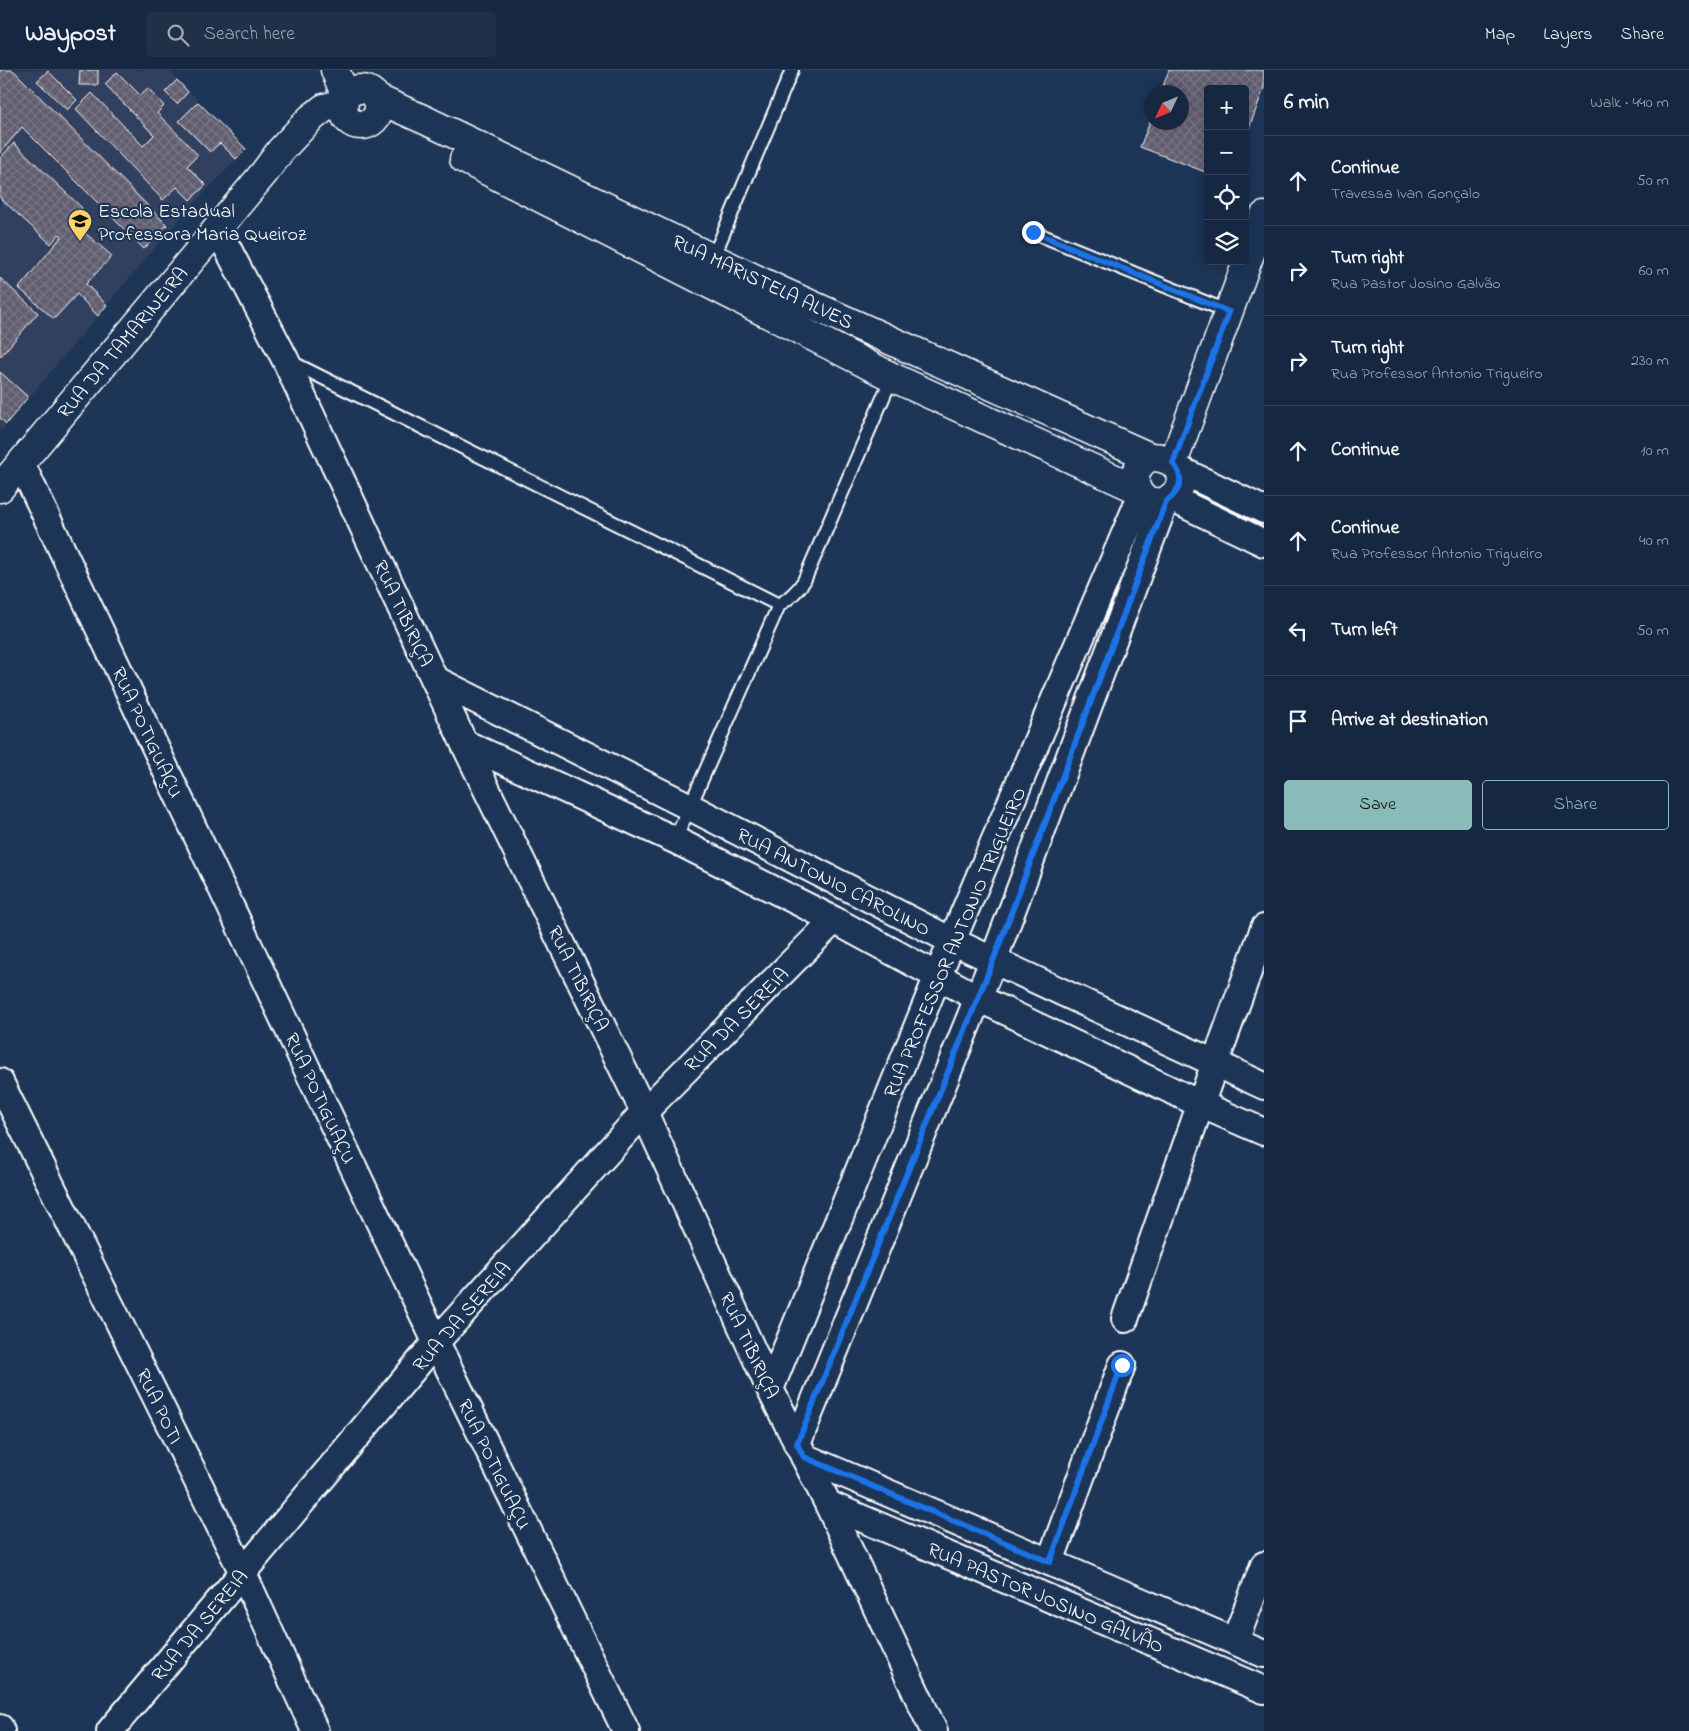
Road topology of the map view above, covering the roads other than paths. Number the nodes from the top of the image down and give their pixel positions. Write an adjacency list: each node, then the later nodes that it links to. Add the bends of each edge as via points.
1 (335, 70): 3 (street)
2 (792, 70): 7 (lane)
3 (362, 99): 5 (street, RUA DA TAMARINEIRA, via 264,173); 7 (street, RUA MARISTELA ALVES, via 434,124); 10 (street, RUA MARISTELA ALVES)
4 (1264, 216): 8 (street)
5 (217, 228): 9 (street, RUA TIBIRIÇA); 12 (street, RUA DA TAMARINEIRA)
6 (1033, 232): 8 (lane)
7 (714, 258): 11 (street, RUA MARISTELA ALVES)
8 (1229, 312): 11 (street)
9 (285, 359): 17 (lane); 18 (street, RUA TIBIRIÇA)
10 (892, 377): 14 (street, RUA MARISTELA ALVES); 17 (lane, via 804,581 798,591)
11 (1165, 462): 14 (street, via 1180,476 1179,488); 14 (street, via 1142,462 1136,470 1134,480); 15 (street, RUA MARISTELA ALVES)
12 (21, 463): 13 (street, RUA DA TAMARINEIRA); 35 (street, RUA POTIGUAÇU)
13 (0, 488)
14 (1154, 496): 16 (street, RUA MARISTELA ALVES); 24 (street, RUA PROFESSOR ANTONIO TRIGUEIRO); 25 (street, RUA PROFESSOR ANTONIO TRIGUEIRO)
15 (1264, 510)
16 (1264, 543)
17 (779, 605): 20 (lane)
18 (436, 680): 19 (street, RUA TIBIRIÇA); 20 (street, RUA ANTONIO CAROLINO)
19 (464, 743): 21 (street, RUA ANTONIO CAROLINO); 32 (street, RUA TIBIRIÇA)
20 (690, 807): 21 (lane); 24 (street, RUA ANTONIO CAROLINO)
21 (675, 840): 22 (street, RUA ANTONIO CAROLINO)
22 (834, 920): 26 (street, RUA ANTONIO CAROLINO); 32 (street, RUA DA SEREIA)
23 (1264, 928): 28 (street)
24 (952, 941): 25 (street, RUA ANTONIO CAROLINO); 26 (street, RUA PROFESSOR ANTONIO TRIGUEIRO)
25 (993, 961): 27 (street, RUA PROFESSOR ANTONIO TRIGUEIRO); 28 (street, RUA ANTONIO CAROLINO)
26 (938, 978): 27 (street, RUA ANTONIO CAROLINO); 37 (street, RUA PROFESSOR ANTONIO TRIGUEIRO)
27 (978, 998): 31 (street, RUA ANTONIO CAROLINO); 38 (street, RUA PROFESSOR ANTONIO TRIGUEIRO)
28 (1214, 1063): 30 (street, RUA ANTONIO CAROLINO); 31 (street)
29 (0, 1082): 42 (street, RUA POTI)
30 (1264, 1086)
31 (1200, 1104): 33 (street, RUA ANTONIO CAROLINO); 34 (street)
32 (644, 1112): 35 (street, RUA DA SEREIA); 37 (street, RUA TIBIRIÇA)
33 (1264, 1132)
34 (1125, 1319)
35 (436, 1342): 42 (street, RUA DA SEREIA); 48 (street, RUA POTIGUAÇU)
36 (1122, 1365): 40 (street)
37 (770, 1389): 38 (street, RUA TIBIRIÇA)
38 (801, 1450): 39 (street, RUA TIBIRIÇA); 40 (street, RUA PASTOR JOSINO GALVÃO)
39 (828, 1504): 45 (street, RUA PASTOR JOSINO GALVÃO); 49 (street, RUA TIBIRIÇA)
40 (1050, 1562): 43 (street, RUA PASTOR JOSINO GALVÃO)
41 (1264, 1564): 43 (street)
42 (242, 1573): 46 (street, RUA DA SEREIA); 47 (street, RUA POTI)
43 (1236, 1641): 44 (street, RUA PASTOR JOSINO GALVÃO)
44 (1264, 1654)
45 (1264, 1690)
46 (110, 1731)
47 (315, 1731)
48 (626, 1731)
49 (934, 1731)

